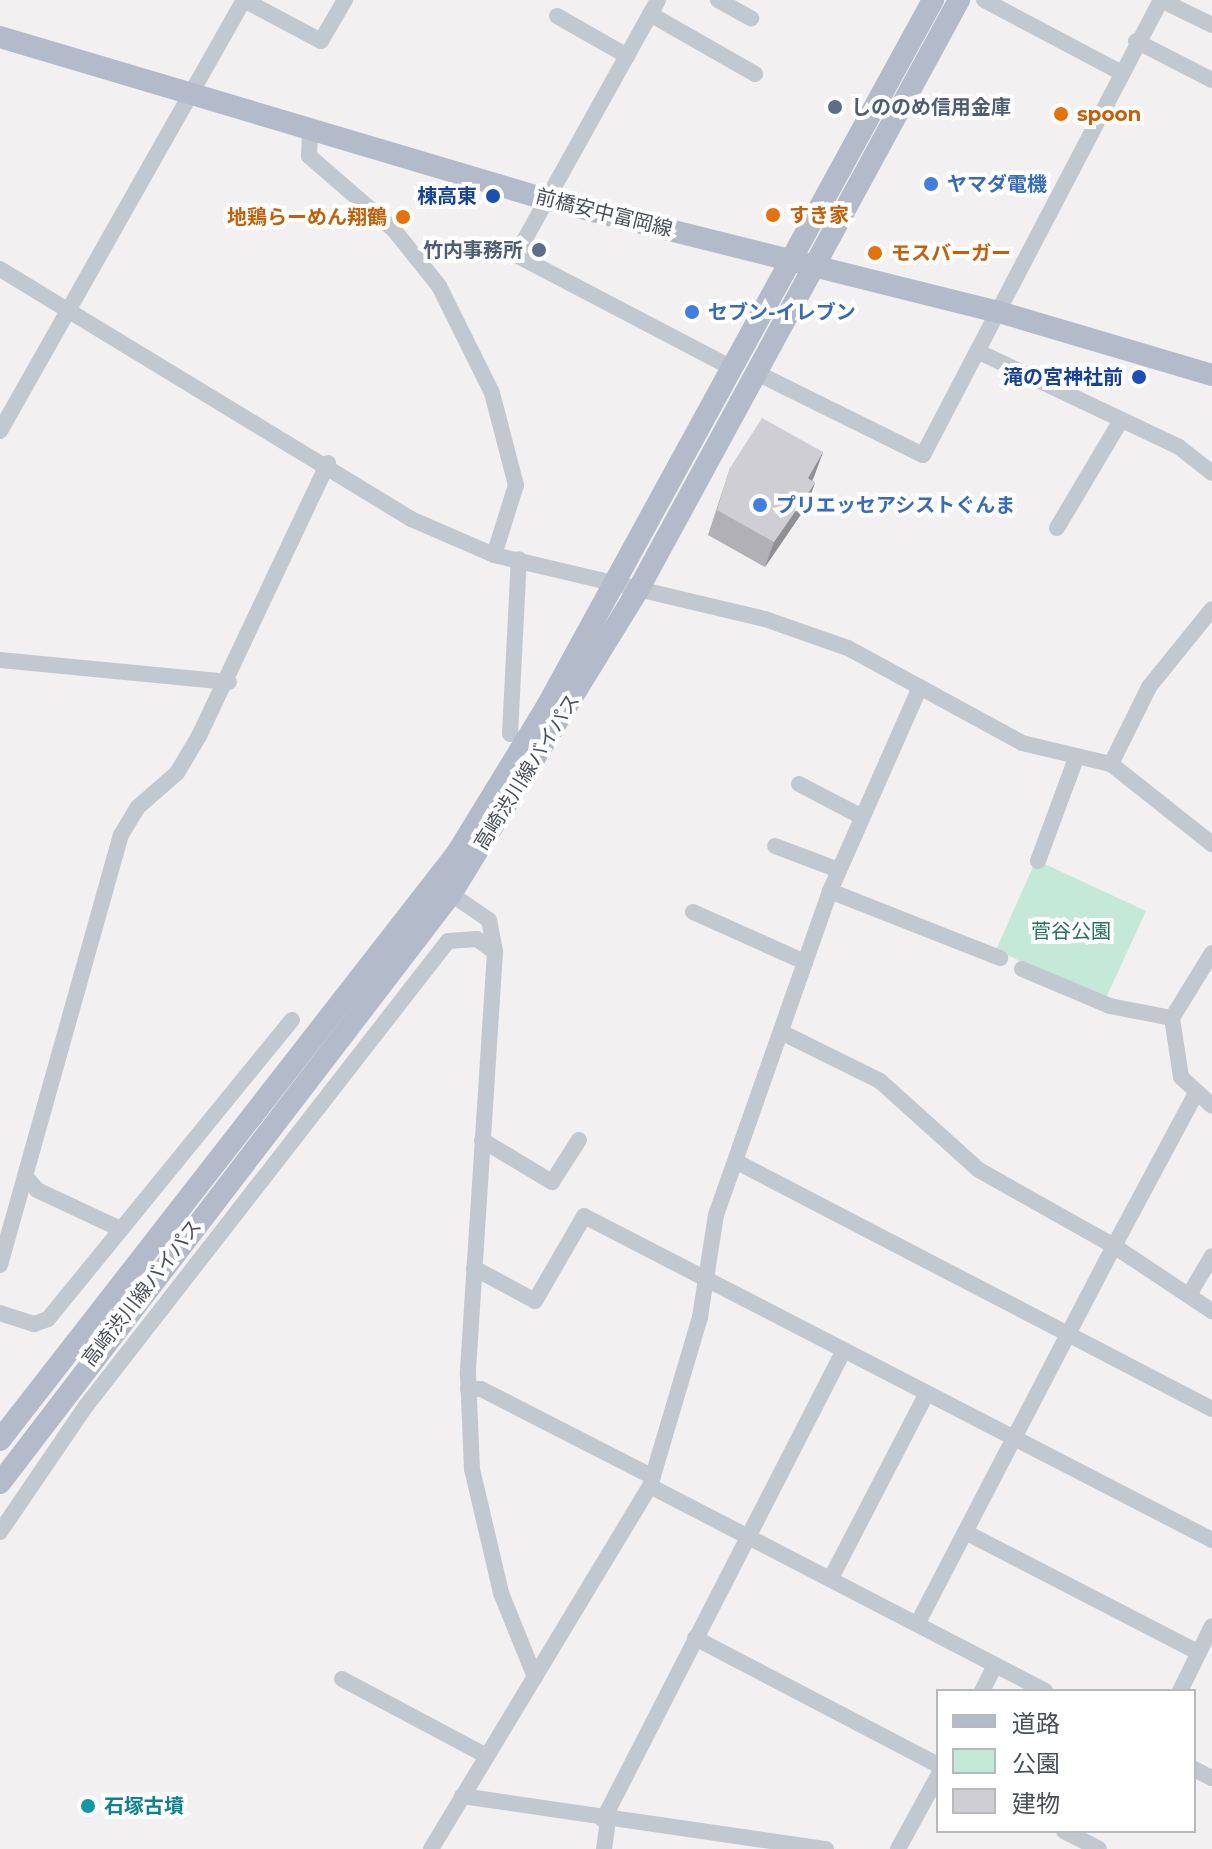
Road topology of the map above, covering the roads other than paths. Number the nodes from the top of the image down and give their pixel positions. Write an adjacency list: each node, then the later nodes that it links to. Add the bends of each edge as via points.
1 (244, 0): 2 (street, via 321,41); 17 (street)
2 (345, 0)
3 (718, 0): 9 (street)
4 (933, 0): 20 (main road, 高崎渋川線バイパス)
5 (959, 0): 21 (main road, 高崎渋川線バイパス)
6 (984, 0): 14 (street)
7 (654, 7): 13 (street); 15 (street)
8 (557, 16): 13 (street)
9 (751, 18)
10 (1212, 25): 12 (street, via 1161,0)
11 (0, 37): 17 (main road, 前橋安中富岡線)
12 (1136, 41): 14 (street); 16 (street)
13 (627, 56): 19 (street)
14 (1122, 73): 24 (street)
15 (755, 74)
16 (1212, 80)
17 (189, 91): 18 (main road, 前橋安中富岡線); 23 (street)
18 (310, 130): 19 (main road, 前橋安中富岡線); 34 (street, via 309,156 394,230 439,286 492,393 516,485)
19 (545, 199): 20 (main road, 前橋安中富岡線); 26 (street, via 516,255)
20 (787, 259): 21 (main road, 前橋安中富岡線); 26 (main road, 高崎渋川線バイパス)
21 (815, 265): 24 (main road, 前橋安中富岡線); 27 (main road, 高崎渋川線バイパス)
22 (0, 269): 23 (street)
23 (70, 306): 30 (street); 31 (street)
24 (999, 312): 25 (street); 28 (main road, 前橋安中富岡線)
25 (979, 352): 27 (street, via 923,455); 29 (street)
26 (732, 368): 36 (main road, 高崎渋川線バイパス)
27 (757, 373): 37 (main road, 高崎渋川線バイパス)
28 (1212, 375)
29 (1121, 420): 32 (street); 33 (street)
30 (0, 431)
31 (328, 463): 34 (street, via 411,519); 40 (street)
32 (1212, 473)
33 (1057, 528)
34 (494, 555): 35 (street)
35 (519, 559): 36 (street); 42 (street)
36 (609, 582): 37 (street); 83 (main road, 高崎渋川線バイパス, via 547,706 457,853)
37 (638, 590): 41 (street, via 765,619 848,648); 52 (main road, 高崎渋川線バイパス)
38 (1212, 609): 44 (street, via 1149,687)
39 (0, 660): 40 (street)
40 (229, 682): 67 (street, via 177,773 138,807 121,835)
41 (920, 687): 43 (street, via 1022,743); 46 (street)
42 (510, 734)
43 (1076, 758): 44 (street); 49 (street)
44 (1111, 764): 47 (street)
45 (799, 784): 46 (street)
46 (862, 817): 50 (street)
47 (1212, 844)
48 (775, 846): 50 (street)
49 (1038, 861)
50 (839, 870): 51 (street)
51 (830, 891): 56 (street); 57 (street)
52 (451, 894): 54 (street, via 489,920); 85 (main road, 高崎渋川線バイパス)
53 (693, 912): 57 (street)
54 (495, 952): 64 (street); 86 (street, via 477,939 448,941 86,1406)
55 (1212, 953): 59 (street)
56 (1000, 958)
57 (805, 962): 61 (street)
58 (1022, 969): 59 (street, via 1110,1006)
59 (1172, 1018): 62 (street, via 1177,1067)
60 (292, 1020): 68 (street)
61 (781, 1032): 66 (street); 69 (street, via 880,1081 979,1170)
62 (1195, 1095): 63 (street); 69 (street)
63 (1212, 1106)
64 (482, 1140): 65 (street, via 552,1182); 72 (street)
65 (579, 1140)
66 (737, 1162): 73 (street, via 716,1215); 77 (street)
67 (25, 1176): 68 (street, via 37,1190); 71 (street)
68 (118, 1228): 76 (street, via 48,1319 34,1324)
69 (1114, 1246): 74 (street); 77 (street)
70 (1212, 1256): 74 (street)
71 (0, 1265)
72 (474, 1268): 73 (street, via 535,1301 584,1216); 79 (street)
73 (707, 1278): 78 (street); 84 (street)
74 (1189, 1295): 75 (street)
75 (1212, 1311)
76 (0, 1313)
77 (1068, 1335): 81 (street); 82 (street)
78 (844, 1350): 80 (street); 88 (street)
79 (468, 1389): 84 (street, via 481,1389); 96 (street, via 472,1469 488,1543)
80 (927, 1393): 82 (street); 90 (street)
81 (1212, 1409)
82 (1014, 1438): 87 (street); 89 (street)
83 (0, 1440)
84 (652, 1482): 88 (street); 96 (street)
85 (0, 1483)
86 (0, 1532)
87 (965, 1532): 91 (street); 94 (street)
88 (748, 1536): 90 (street); 93 (street)
89 (1212, 1540)
90 (831, 1578): 91 (street)
91 (917, 1624): 95 (street)
92 (1212, 1626): 94 (street)
93 (695, 1638): 102 (street); 105 (street)
94 (1199, 1653): 100 (street)
95 (995, 1665): 98 (street); 99 (street)
96 (535, 1677): 101 (street)
97 (342, 1679): 101 (street)
98 (983, 1689)
99 (1041, 1689)
100 (1181, 1689)
101 (487, 1756): 104 (street)
102 (936, 1764)
103 (936, 1780): 111 (street)
104 (462, 1796): 105 (street); 108 (street)
105 (606, 1820): 107 (street); 109 (street)
106 (1068, 1833): 112 (street)
107 (774, 1846): 110 (street)
108 (431, 1849)
109 (604, 1849)
110 (826, 1849)
111 (898, 1849)
112 (1099, 1849)

